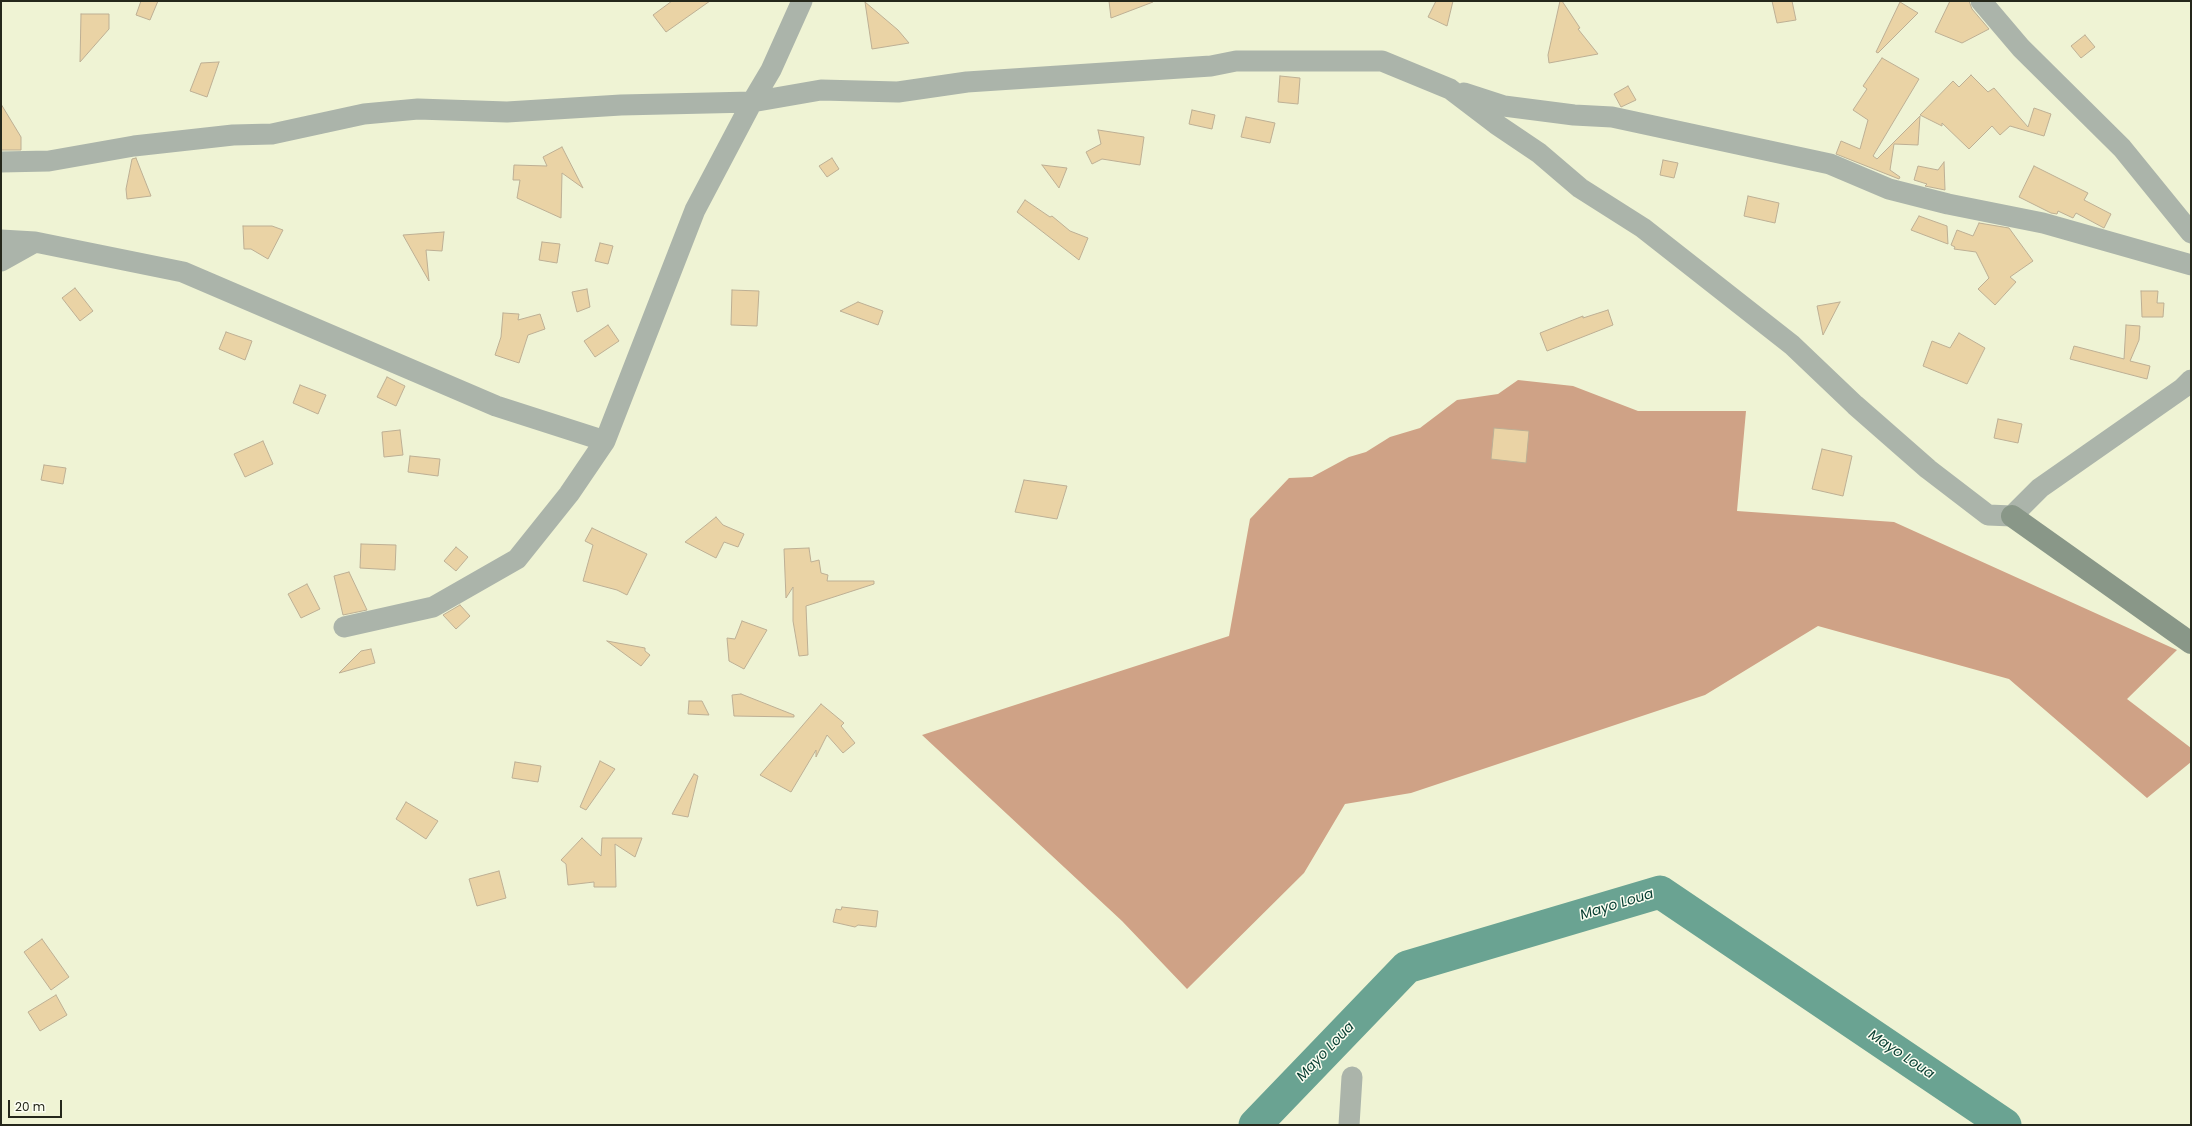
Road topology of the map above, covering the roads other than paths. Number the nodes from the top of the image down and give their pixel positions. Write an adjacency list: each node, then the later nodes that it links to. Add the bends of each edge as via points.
1 (802, 1): 4 (street, via 771,70)
2 (1981, 1): 6 (street, via 2021,48 2122,148)
3 (1450, 89): 4 (street, via 1382,61 1236,61 1211,66 968,82 898,92 821,90); 10 (street, via 1504,106 1612,117 1830,164 1889,189 2043,224); 13 (street, via 1539,153 1580,188 1643,228 1792,345 1928,469 1988,515)
4 (752, 102): 5 (street, via 621,104 507,112 418,109 364,114 272,134 233,135 134,146 49,161); 12 (street, via 695,210)
5 (1, 162)
6 (2191, 233)
7 (1, 240): 8 (street)
8 (35, 242): 9 (street); 12 (street, via 183,272 496,406)
9 (1, 261)
10 (2191, 265)
11 (2191, 380): 13 (street, via 2040,488)
12 (605, 442): 14 (street, via 569,494 517,559 433,607)
13 (2012, 516): 15 (main road)
14 (344, 627)
15 (2191, 643)
16 (1352, 1077): 17 (street)
17 (1349, 1125)

